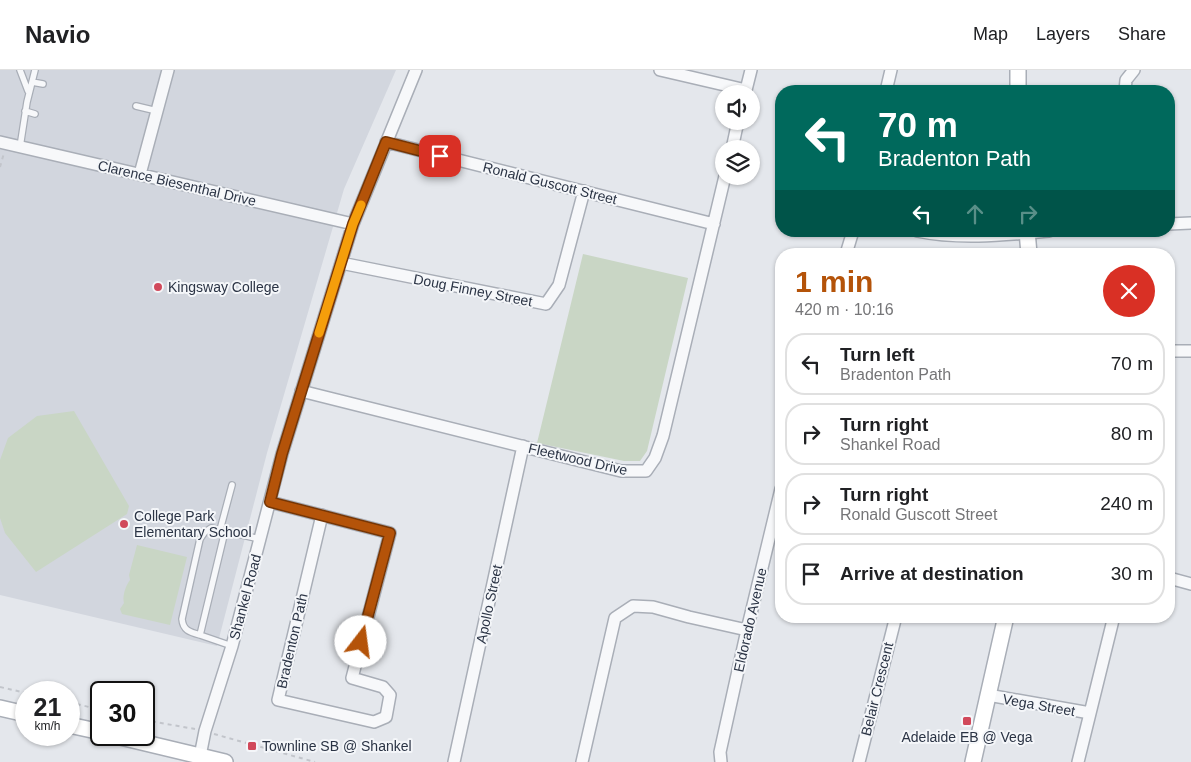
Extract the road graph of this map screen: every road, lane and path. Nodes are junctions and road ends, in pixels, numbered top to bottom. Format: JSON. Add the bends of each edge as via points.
{"nodes":[{"id":1,"x":20,"y":70,"type":"edge"},
{"id":2,"x":35,"y":70,"type":"edge"},
{"id":3,"x":168,"y":70,"type":"edge"},
{"id":4,"x":416,"y":70,"type":"edge"},
{"id":5,"x":660,"y":70,"type":"edge"},
{"id":6,"x":751,"y":70,"type":"edge"},
{"id":7,"x":891,"y":70,"type":"edge"},
{"id":8,"x":1018,"y":70,"type":"edge"},
{"id":9,"x":1134,"y":70,"type":"edge"},
{"id":10,"x":32,"y":82,"type":"junction"},
{"id":11,"x":43,"y":84,"type":"dead end"},
{"id":12,"x":719,"y":85,"type":"edge"},
{"id":13,"x":748,"y":85,"type":"edge"},
{"id":14,"x":887,"y":85,"type":"edge"},
{"id":15,"x":1018,"y":85,"type":"edge"},
{"id":16,"x":1126,"y":85,"type":"edge"},
{"id":17,"x":28,"y":97,"type":"junction"},
{"id":18,"x":136,"y":106,"type":"dead end"},
{"id":19,"x":25,"y":111,"type":"junction"},
{"id":20,"x":157,"y":111,"type":"junction"},
{"id":21,"x":35,"y":114,"type":"dead end"},
{"id":22,"x":386,"y":142,"type":"junction"},
{"id":23,"x":3,"y":143,"type":"edge"},
{"id":24,"x":20,"y":147,"type":"junction"},
{"id":25,"x":0,"y":167,"type":"edge"},
{"id":26,"x":140,"y":174,"type":"junction"},
{"id":27,"x":723,"y":185,"type":"edge"},
{"id":28,"x":584,"y":191,"type":"junction"},
{"id":29,"x":1191,"y":223,"type":"edge"},
{"id":30,"x":353,"y":224,"type":"junction"},
{"id":31,"x":714,"y":224,"type":"junction"},
{"id":32,"x":1175,"y":224,"type":"edge"},
{"id":33,"x":341,"y":263,"type":"junction"},
{"id":34,"x":1175,"y":351,"type":"edge"},
{"id":35,"x":1191,"y":351,"type":"edge"},
{"id":36,"x":301,"y":391,"type":"junction"},
{"id":37,"x":523,"y":446,"type":"junction"},
{"id":38,"x":232,"y":485,"type":"dead end"},
{"id":39,"x":270,"y":502,"type":"junction"},
{"id":40,"x":775,"y":514,"type":"edge"},
{"id":41,"x":322,"y":515,"type":"junction"},
{"id":42,"x":223,"y":530,"type":"junction"},
{"id":43,"x":260,"y":539,"type":"junction"},
{"id":44,"x":1175,"y":580,"type":"edge"},
{"id":45,"x":1191,"y":584,"type":"edge"},
{"id":46,"x":894,"y":623,"type":"edge"},
{"id":47,"x":1004,"y":623,"type":"edge"},
{"id":48,"x":1112,"y":623,"type":"edge"},
{"id":49,"x":747,"y":630,"type":"junction"},
{"id":50,"x":200,"y":635,"type":"junction"},
{"id":51,"x":232,"y":646,"type":"junction"},
{"id":52,"x":0,"y":687,"type":"edge"},
{"id":53,"x":15,"y":690,"type":"edge"},
{"id":54,"x":988,"y":696,"type":"junction"},
{"id":55,"x":0,"y":708,"type":"edge"},
{"id":56,"x":15,"y":711,"type":"edge"},
{"id":57,"x":1090,"y":714,"type":"junction"},
{"id":58,"x":155,"y":722,"type":"edge"},
{"id":59,"x":206,"y":732,"type":"junction"},
{"id":60,"x":155,"y":745,"type":"edge"},
{"id":61,"x":200,"y":756,"type":"junction"},
{"id":62,"x":721,"y":757,"type":"edge"},
{"id":63,"x":225,"y":762,"type":"edge"},
{"id":64,"x":315,"y":762,"type":"edge"},
{"id":65,"x":454,"y":762,"type":"edge"},
{"id":66,"x":582,"y":762,"type":"edge"},
{"id":67,"x":859,"y":762,"type":"edge"},
{"id":68,"x":973,"y":762,"type":"edge"},
{"id":69,"x":1078,"y":762,"type":"edge"}],
"edges":[{"from":1,"to":17,"type":"lane"},
{"from":2,"to":10,"type":"lane"},
{"from":3,"to":20,"type":"street"},
{"from":4,"to":22,"type":"street","name":"Shankel Road"},
{"from":5,"to":12,"type":"street"},
{"from":6,"to":13,"type":"street"},
{"from":7,"to":14,"type":"street"},
{"from":8,"to":15,"type":"main road"},
{"from":9,"to":16,"type":"street"},
{"from":10,"to":11,"type":"lane"},
{"from":10,"to":17,"type":"lane"},
{"from":17,"to":19,"type":"lane"},
{"from":18,"to":20,"type":"lane"},
{"from":19,"to":21,"type":"lane"},
{"from":19,"to":24,"type":"lane"},
{"from":20,"to":26,"type":"street"},
{"from":22,"to":28,"type":"street","name":"Ronald Guscott Street"},
{"from":22,"to":30,"type":"street","name":"Shankel Road"},
{"from":23,"to":24,"type":"street","name":"Clarence Biesenthal Drive"},
{"from":23,"to":25,"type":"path"},
{"from":24,"to":26,"type":"street","name":"Clarence Biesenthal Drive"},
{"from":26,"to":30,"type":"street","name":"Clarence Biesenthal Drive"},
{"from":27,"to":31,"type":"street","name":"Fleetwood Drive"},
{"from":28,"to":31,"type":"street","name":"Ronald Guscott Street"},
{"from":28,"to":33,"type":"street","name":"Doug Finney Street","via":[[559,285],[546,304]]},
{"from":29,"to":32,"type":"street"},
{"from":30,"to":33,"type":"street","name":"Shankel Road"},
{"from":31,"to":37,"type":"street","name":"Fleetwood Drive","via":[[663,436],[646,471],[621,471]]},
{"from":33,"to":36,"type":"street","name":"Shankel Road"},
{"from":34,"to":35,"type":"street"},
{"from":36,"to":37,"type":"street","name":"Fleetwood Drive"},
{"from":36,"to":39,"type":"street","name":"Shankel Road"},
{"from":37,"to":65,"type":"street","name":"Apollo Street"},
{"from":38,"to":42,"type":"lane"},
{"from":39,"to":41,"type":"street","name":"Bradenton Path"},
{"from":39,"to":43,"type":"street","name":"Shankel Road"},
{"from":40,"to":49,"type":"street","name":"Eldorado Avenue"},
{"from":41,"to":41,"type":"street","name":"Bradenton Path","via":[[390,533],[352,678],[383,687],[390,695],[386,717],[374,722],[278,700]]},
{"from":42,"to":43,"type":"lane"},
{"from":42,"to":50,"type":"lane"},
{"from":42,"to":50,"type":"lane","via":[[211,528],[200,539],[182,618],[182,626],[188,632]]},
{"from":43,"to":51,"type":"street","name":"Shankel Road"},
{"from":44,"to":45,"type":"street"},
{"from":46,"to":67,"type":"street","name":"Belair Crescent"},
{"from":47,"to":54,"type":"main road"},
{"from":48,"to":57,"type":"street"},
{"from":49,"to":62,"type":"street","name":"Eldorado Avenue"},
{"from":49,"to":66,"type":"street","via":[[653,607],[633,606],[615,618]]},
{"from":50,"to":51,"type":"lane"},
{"from":51,"to":59,"type":"street","name":"Shankel Road"},
{"from":52,"to":53,"type":"path"},
{"from":54,"to":57,"type":"street","name":"Vega Street"},
{"from":54,"to":68,"type":"main road"},
{"from":55,"to":56,"type":"main road"},
{"from":57,"to":69,"type":"street"},
{"from":58,"to":59,"type":"path"},
{"from":59,"to":61,"type":"street","name":"Shankel Road"},
{"from":59,"to":64,"type":"path"},
{"from":60,"to":61,"type":"main road"},
{"from":61,"to":63,"type":"main road"}]}
